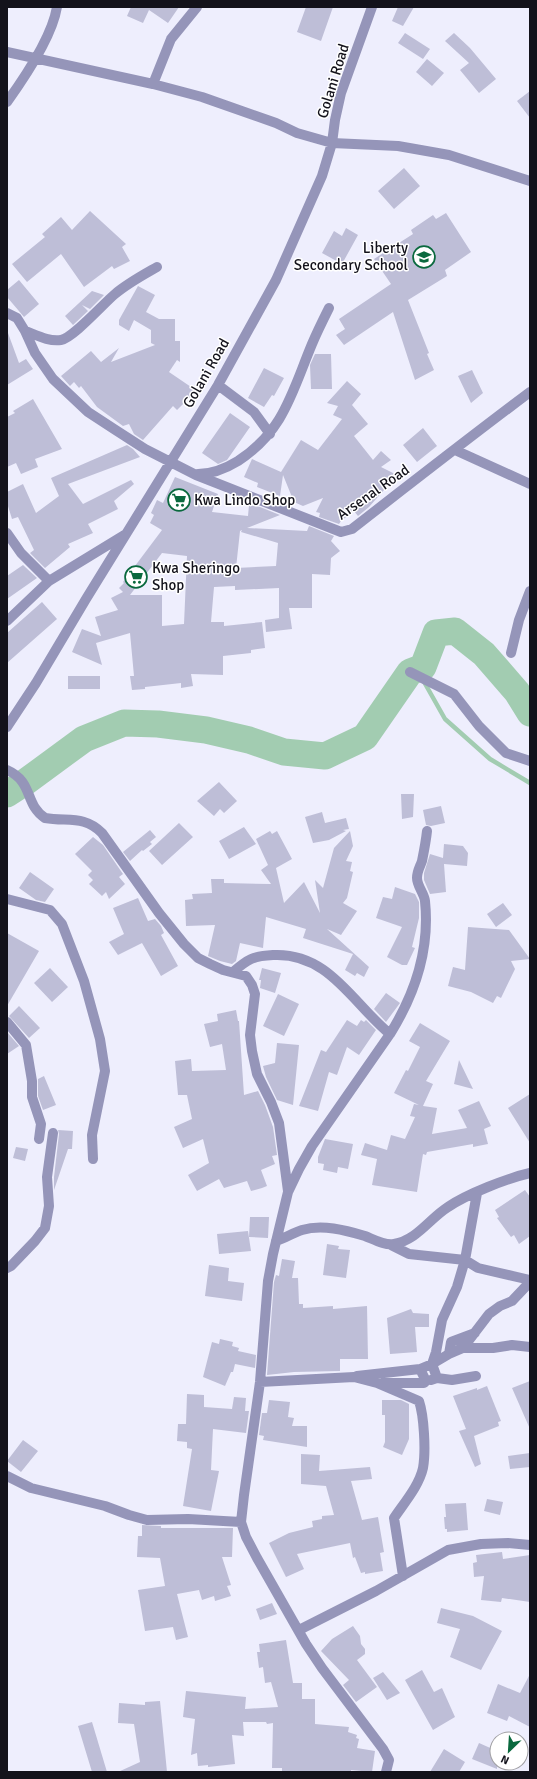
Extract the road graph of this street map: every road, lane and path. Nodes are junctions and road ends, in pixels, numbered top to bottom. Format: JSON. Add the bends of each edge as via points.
{"nodes":[{"id":1,"x":58,"y":7,"type":"edge"},
{"id":2,"x":197,"y":7,"type":"edge"},
{"id":3,"x":371,"y":7,"type":"edge"},
{"id":4,"x":7,"y":52,"type":"edge"},
{"id":5,"x":35,"y":59,"type":"junction"},
{"id":6,"x":153,"y":84,"type":"junction"},
{"id":7,"x":7,"y":102,"type":"edge"},
{"id":8,"x":332,"y":143,"type":"junction"},
{"id":9,"x":530,"y":181,"type":"edge"},
{"id":10,"x":157,"y":267,"type":"dead end"},
{"id":11,"x":329,"y":308,"type":"dead end"},
{"id":12,"x":7,"y":313,"type":"edge"},
{"id":13,"x":26,"y":331,"type":"junction"},
{"id":14,"x":218,"y":385,"type":"junction"},
{"id":15,"x":530,"y":392,"type":"edge"},
{"id":16,"x":270,"y":434,"type":"junction"},
{"id":17,"x":456,"y":450,"type":"junction"},
{"id":18,"x":171,"y":462,"type":"junction"},
{"id":19,"x":196,"y":474,"type":"junction"},
{"id":20,"x":530,"y":484,"type":"edge"},
{"id":21,"x":128,"y":532,"type":"junction"},
{"id":22,"x":7,"y":533,"type":"edge"},
{"id":23,"x":49,"y":581,"type":"junction"},
{"id":24,"x":530,"y":591,"type":"edge"},
{"id":25,"x":7,"y":621,"type":"edge"},
{"id":26,"x":511,"y":653,"type":"dead end"},
{"id":27,"x":410,"y":672,"type":"dead end"},
{"id":28,"x":7,"y":727,"type":"edge"},
{"id":29,"x":530,"y":761,"type":"edge"},
{"id":30,"x":7,"y":770,"type":"edge"},
{"id":31,"x":427,"y":831,"type":"dead end"},
{"id":32,"x":7,"y":899,"type":"edge"},
{"id":33,"x":233,"y":972,"type":"junction"},
{"id":34,"x":7,"y":1022,"type":"edge"},
{"id":35,"x":390,"y":1034,"type":"junction"},
{"id":36,"x":53,"y":1133,"type":"dead end"},
{"id":37,"x":39,"y":1139,"type":"dead end"},
{"id":38,"x":93,"y":1159,"type":"dead end"},
{"id":39,"x":530,"y":1173,"type":"edge"},
{"id":40,"x":288,"y":1192,"type":"junction"},
{"id":41,"x":476,"y":1193,"type":"junction"},
{"id":42,"x":276,"y":1241,"type":"junction"},
{"id":43,"x":391,"y":1245,"type":"junction"},
{"id":44,"x":465,"y":1260,"type":"junction"},
{"id":45,"x":7,"y":1268,"type":"edge"},
{"id":46,"x":530,"y":1281,"type":"edge"},
{"id":47,"x":476,"y":1333,"type":"junction"},
{"id":48,"x":530,"y":1347,"type":"edge"},
{"id":49,"x":463,"y":1348,"type":"junction"},
{"id":50,"x":449,"y":1354,"type":"junction"},
{"id":51,"x":432,"y":1364,"type":"junction"},
{"id":52,"x":420,"y":1370,"type":"junction"},
{"id":53,"x":476,"y":1376,"type":"dead end"},
{"id":54,"x":354,"y":1377,"type":"junction"},
{"id":55,"x":437,"y":1378,"type":"junction"},
{"id":56,"x":260,"y":1382,"type":"junction"},
{"id":57,"x":425,"y":1382,"type":"junction"},
{"id":58,"x":376,"y":1383,"type":"junction"},
{"id":59,"x":7,"y":1476,"type":"edge"},
{"id":60,"x":241,"y":1522,"type":"junction"},
{"id":61,"x":530,"y":1545,"type":"edge"},
{"id":62,"x":403,"y":1576,"type":"junction"},
{"id":63,"x":299,"y":1630,"type":"junction"},
{"id":64,"x":386,"y":1772,"type":"edge"}],
"edges":[{"from":1,"to":5,"type":"street","via":[[56,17]]},
{"from":2,"to":6,"type":"street","via":[[171,39]]},
{"from":3,"to":8,"type":"street","name":"Golani Road","via":[[341,93]]},
{"from":4,"to":5,"type":"street"},
{"from":5,"to":6,"type":"street"},
{"from":5,"to":7,"type":"street"},
{"from":6,"to":8,"type":"street","via":[[202,97],[297,133]]},
{"from":8,"to":9,"type":"street","via":[[398,146],[449,155]]},
{"from":8,"to":14,"type":"street","name":"Golani Road","via":[[322,176],[276,280]]},
{"from":10,"to":13,"type":"street","via":[[116,293],[62,340],[48,339]]},
{"from":11,"to":16,"type":"street","via":[[294,392]]},
{"from":12,"to":13,"type":"street","via":[[17,318]]},
{"from":13,"to":18,"type":"street","name":"Arsenal Road","via":[[43,367],[69,395],[88,412]]},
{"from":14,"to":16,"type":"street","via":[[254,412]]},
{"from":14,"to":18,"type":"street","name":"Golani Road"},
{"from":15,"to":17,"type":"street","name":"Arsenal Road"},
{"from":16,"to":19,"type":"street","via":[[227,468]]},
{"from":17,"to":19,"type":"street","name":"Arsenal Road","via":[[352,529],[341,532]]},
{"from":17,"to":20,"type":"street"},
{"from":18,"to":19,"type":"street","name":"Arsenal Road"},
{"from":18,"to":21,"type":"street","name":"Golani Road"},
{"from":21,"to":23,"type":"street"},
{"from":21,"to":28,"type":"street","name":"Golani Road"},
{"from":22,"to":23,"type":"street","via":[[21,554]]},
{"from":23,"to":25,"type":"street"},
{"from":24,"to":26,"type":"street","via":[[519,620]]},
{"from":27,"to":29,"type":"street","via":[[454,694],[479,726],[506,753]]},
{"from":30,"to":33,"type":"street","via":[[22,779],[35,809],[45,818],[77,820],[96,827],[184,944],[198,958]]},
{"from":31,"to":35,"type":"street","via":[[424,852],[417,872],[417,881],[425,900],[424,949],[414,987]]},
{"from":32,"to":38,"type":"street","via":[[50,910],[62,924],[84,981],[100,1039],[105,1071],[92,1135]]},
{"from":33,"to":35,"type":"street","via":[[256,956],[294,955],[306,959],[338,981]]},
{"from":33,"to":40,"type":"street","via":[[246,976],[252,985],[252,1051],[257,1074],[279,1123]]},
{"from":34,"to":37,"type":"street","via":[[26,1045],[32,1098],[41,1124]]},
{"from":35,"to":40,"type":"street","via":[[312,1146]]},
{"from":36,"to":45,"type":"street","via":[[47,1176],[50,1206],[45,1228]]},
{"from":39,"to":41,"type":"street"},
{"from":40,"to":42,"type":"street"},
{"from":41,"to":43,"type":"street","via":[[440,1212],[410,1239]]},
{"from":41,"to":44,"type":"street"},
{"from":42,"to":43,"type":"street","via":[[301,1230],[326,1228]]},
{"from":42,"to":56,"type":"street","via":[[268,1281]]},
{"from":43,"to":44,"type":"street","via":[[409,1254]]},
{"from":44,"to":46,"type":"street","via":[[478,1268]]},
{"from":44,"to":51,"type":"street","via":[[457,1287],[442,1320]]},
{"from":46,"to":47,"type":"street","via":[[512,1301],[489,1314]]},
{"from":47,"to":49,"type":"street"},
{"from":47,"to":50,"type":"street","via":[[451,1342]]},
{"from":48,"to":49,"type":"street","via":[[512,1345]]},
{"from":49,"to":50,"type":"street"},
{"from":50,"to":51,"type":"street"},
{"from":51,"to":52,"type":"street"},
{"from":51,"to":55,"type":"street"},
{"from":52,"to":54,"type":"street"},
{"from":52,"to":57,"type":"street"},
{"from":53,"to":55,"type":"street","via":[[452,1380]]},
{"from":54,"to":56,"type":"street"},
{"from":54,"to":58,"type":"street"},
{"from":55,"to":57,"type":"street"},
{"from":56,"to":60,"type":"street"},
{"from":57,"to":58,"type":"street"},
{"from":58,"to":62,"type":"street","via":[[419,1401],[423,1414],[423,1468],[417,1483],[394,1518]]},
{"from":59,"to":60,"type":"street","via":[[31,1488],[105,1506],[147,1520]]},
{"from":60,"to":63,"type":"street","via":[[253,1551]]},
{"from":61,"to":62,"type":"street","via":[[488,1544],[448,1550]]},
{"from":62,"to":63,"type":"street"},
{"from":63,"to":64,"type":"street","via":[[322,1668],[384,1749],[389,1760]]}]}
